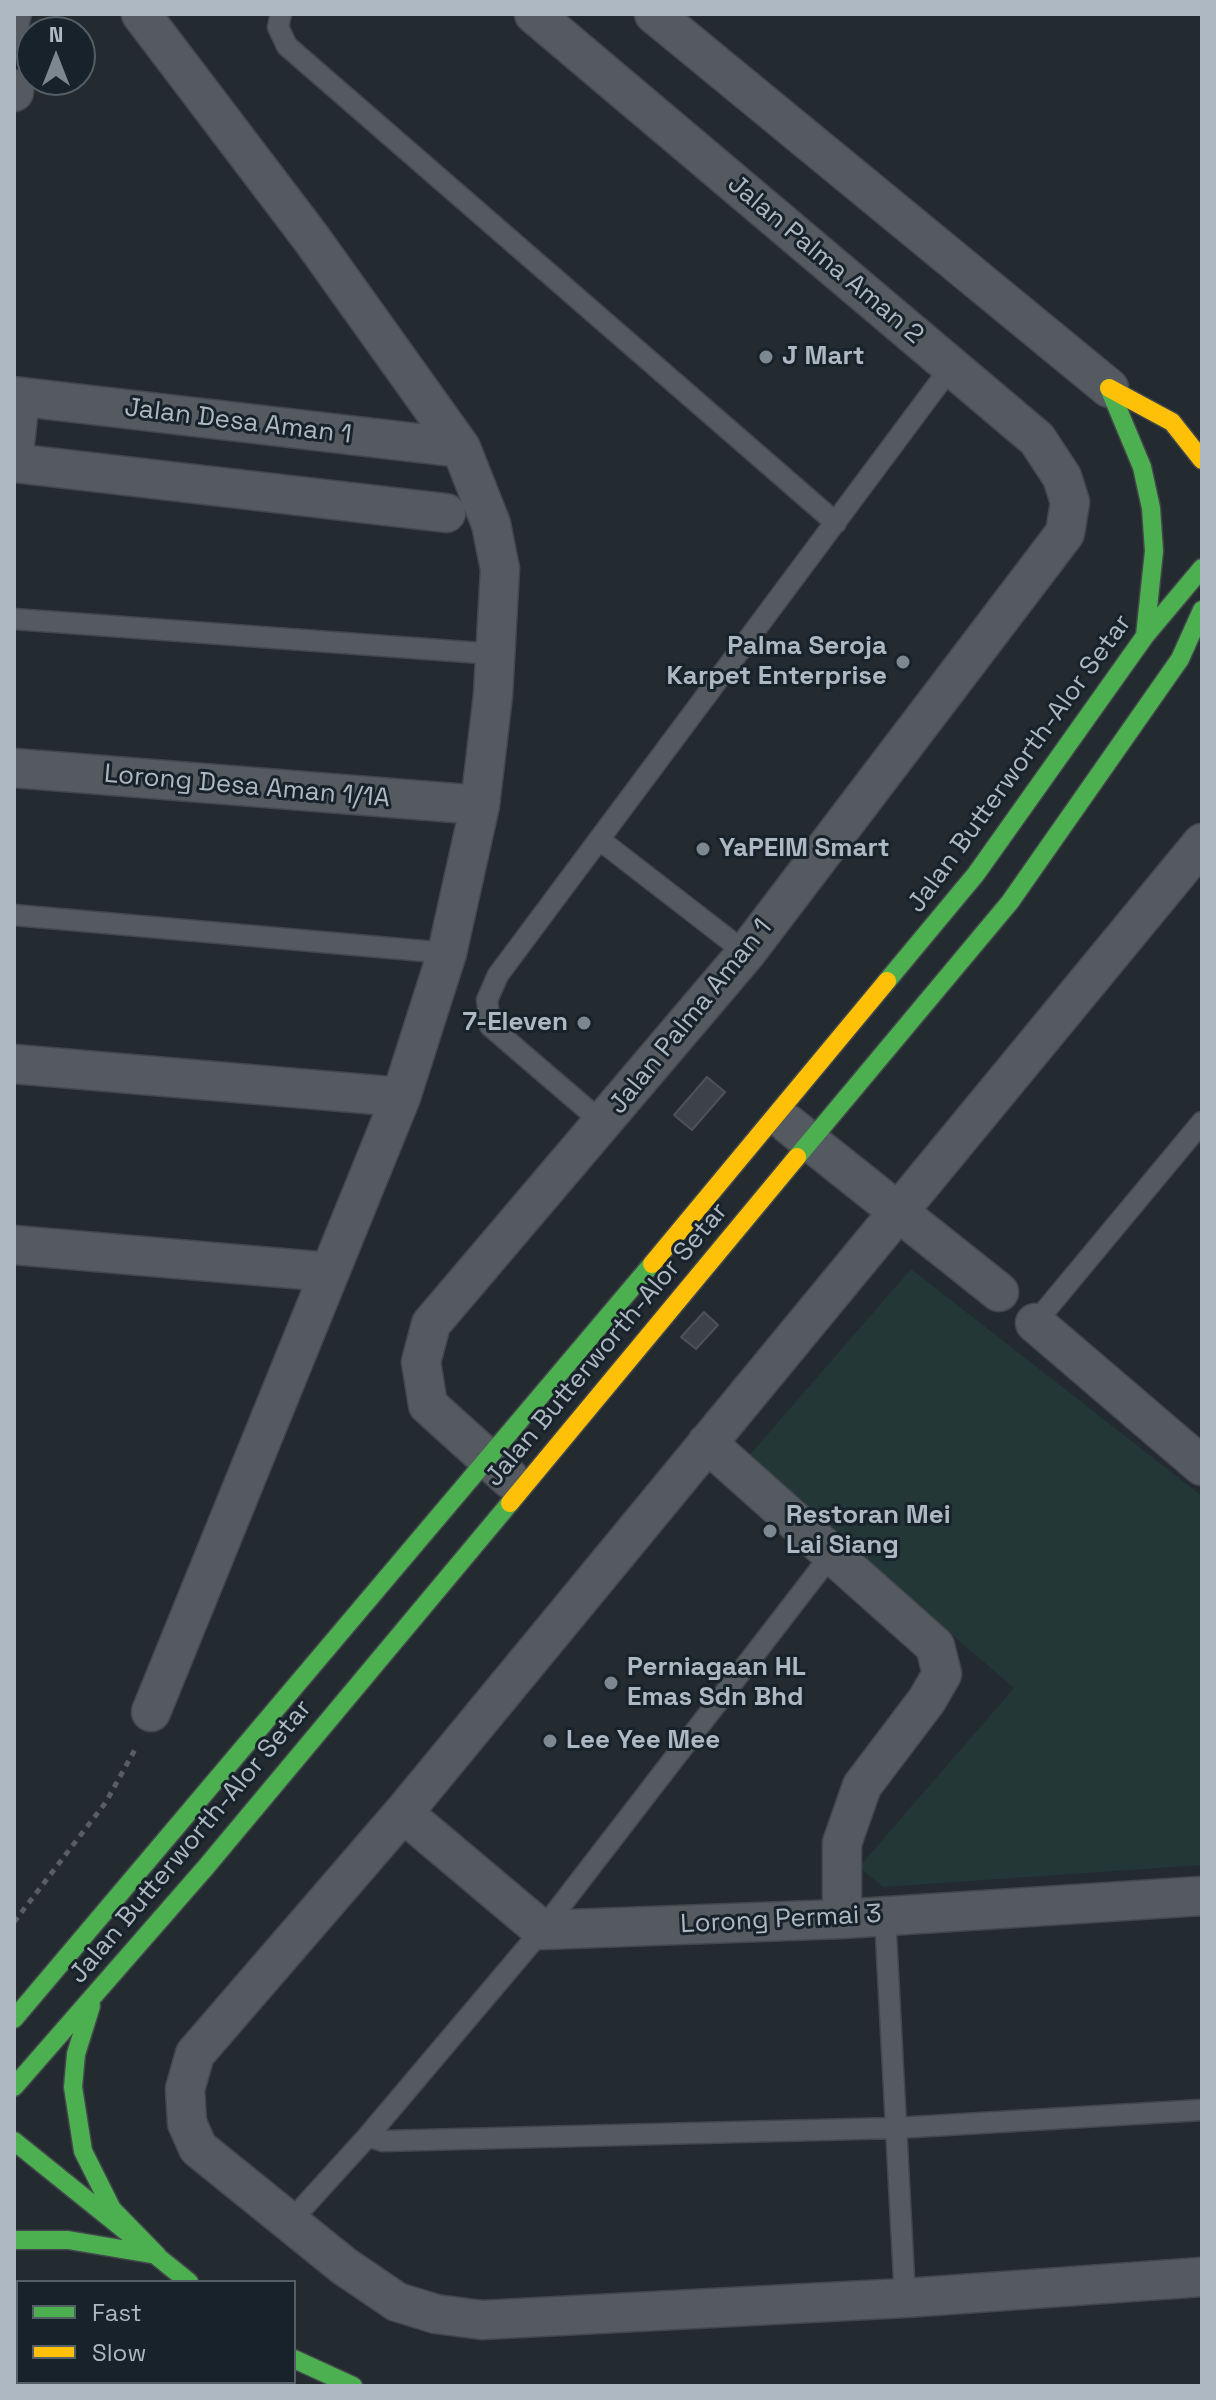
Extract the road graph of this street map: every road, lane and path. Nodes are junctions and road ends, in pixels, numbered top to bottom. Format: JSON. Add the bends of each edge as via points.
{"nodes":[{"id":1,"x":21,"y":14,"type":"edge"},
{"id":2,"x":141,"y":14,"type":"edge"},
{"id":3,"x":281,"y":14,"type":"edge"},
{"id":4,"x":534,"y":14,"type":"edge"},
{"id":5,"x":654,"y":14,"type":"edge"},
{"id":6,"x":14,"y":41,"type":"edge"},
{"id":7,"x":951,"y":367,"type":"junction"},
{"id":8,"x":1109,"y":388,"type":"junction"},
{"id":9,"x":17,"y":397,"type":"edge"},
{"id":10,"x":1178,"y":407,"type":"dead end"},
{"id":11,"x":1147,"y":408,"type":"junction"},
{"id":12,"x":461,"y":448,"type":"junction"},
{"id":13,"x":14,"y":453,"type":"edge"},
{"id":14,"x":1202,"y":460,"type":"edge"},
{"id":15,"x":14,"y":463,"type":"edge"},
{"id":16,"x":446,"y":513,"type":"dead end"},
{"id":17,"x":836,"y":523,"type":"junction"},
{"id":18,"x":1065,"y":533,"type":"joint"},
{"id":19,"x":1202,"y":568,"type":"edge"},
{"id":20,"x":1202,"y":610,"type":"edge"},
{"id":21,"x":14,"y":619,"type":"edge"},
{"id":22,"x":1145,"y":636,"type":"junction"},
{"id":23,"x":495,"y":654,"type":"junction"},
{"id":24,"x":14,"y":768,"type":"edge"},
{"id":25,"x":480,"y":805,"type":"junction"},
{"id":26,"x":600,"y":840,"type":"junction"},
{"id":27,"x":1202,"y":843,"type":"edge"},
{"id":28,"x":14,"y":915,"type":"edge"},
{"id":29,"x":447,"y":953,"type":"junction"},
{"id":30,"x":746,"y":953,"type":"junction"},
{"id":31,"x":14,"y":1064,"type":"edge"},
{"id":32,"x":401,"y":1097,"type":"junction"},
{"id":33,"x":777,"y":1115,"type":"junction"},
{"id":34,"x":1202,"y":1122,"type":"edge"},
{"id":35,"x":604,"y":1124,"type":"junction"},
{"id":36,"x":810,"y":1142,"type":"junction"},
{"id":37,"x":897,"y":1211,"type":"junction"},
{"id":38,"x":14,"y":1245,"type":"edge"},
{"id":39,"x":329,"y":1272,"type":"junction"},
{"id":40,"x":999,"y":1292,"type":"dead end"},
{"id":41,"x":1035,"y":1323,"type":"joint"},
{"id":42,"x":707,"y":1443,"type":"junction"},
{"id":43,"x":1200,"y":1459,"type":"edge"},
{"id":44,"x":488,"y":1462,"type":"junction"},
{"id":45,"x":521,"y":1489,"type":"junction"},
{"id":46,"x":831,"y":1555,"type":"junction"},
{"id":47,"x":151,"y":1712,"type":"joint"},
{"id":48,"x":403,"y":1813,"type":"junction"},
{"id":49,"x":1202,"y":1896,"type":"edge"},
{"id":50,"x":885,"y":1916,"type":"junction"},
{"id":51,"x":842,"y":1919,"type":"junction"},
{"id":52,"x":14,"y":1922,"type":"edge"},
{"id":53,"x":542,"y":1930,"type":"junction"},
{"id":54,"x":96,"y":1993,"type":"junction"},
{"id":55,"x":14,"y":2019,"type":"edge"},
{"id":56,"x":14,"y":2087,"type":"edge"},
{"id":57,"x":1202,"y":2110,"type":"edge"},
{"id":58,"x":896,"y":2128,"type":"junction"},
{"id":59,"x":368,"y":2136,"type":"junction"},
{"id":60,"x":14,"y":2141,"type":"edge"},
{"id":61,"x":289,"y":2223,"type":"junction"},
{"id":62,"x":14,"y":2240,"type":"edge"},
{"id":63,"x":157,"y":2255,"type":"junction"},
{"id":64,"x":1202,"y":2277,"type":"edge"},
{"id":65,"x":187,"y":2280,"type":"edge"},
{"id":66,"x":905,"y":2298,"type":"junction"},
{"id":67,"x":296,"y":2360,"type":"edge"},
{"id":68,"x":353,"y":2386,"type":"edge"}],
"edges":[{"from":1,"to":6,"type":"lane"},
{"from":2,"to":12,"type":"street"},
{"from":3,"to":17,"type":"lane","via":[[278,27],[287,46]]},
{"from":4,"to":7,"type":"street","name":"Jalan Palma Aman 2"},
{"from":5,"to":8,"type":"street"},
{"from":7,"to":17,"type":"lane"},
{"from":7,"to":18,"type":"street","name":"Jalan Palma Aman 2","via":[[1037,439],[1062,477],[1070,502]]},
{"from":8,"to":11,"type":"main road"},
{"from":8,"to":22,"type":"main road","via":[[1142,467],[1151,508],[1152,593]]},
{"from":9,"to":12,"type":"street","name":"Jalan Desa Aman 1"},
{"from":9,"to":13,"type":"street"},
{"from":10,"to":11,"type":"main road"},
{"from":11,"to":14,"type":"main road","via":[[1172,422]]},
{"from":12,"to":23,"type":"street","via":[[491,524],[500,569]]},
{"from":15,"to":16,"type":"street"},
{"from":17,"to":26,"type":"lane"},
{"from":18,"to":30,"type":"street","name":"Jalan Palma Aman 1"},
{"from":19,"to":22,"type":"main road","name":"Jalan Butterworth-Alor Setar"},
{"from":20,"to":36,"type":"main road","name":"Jalan Butterworth-Alor Setar","via":[[1180,659],[1010,902]]},
{"from":21,"to":23,"type":"lane"},
{"from":22,"to":33,"type":"main road","name":"Jalan Butterworth-Alor Setar","via":[[976,874]]},
{"from":23,"to":25,"type":"street"},
{"from":24,"to":25,"type":"street","name":"Lorong Desa Aman 1/1A"},
{"from":25,"to":29,"type":"street"},
{"from":26,"to":30,"type":"lane"},
{"from":26,"to":35,"type":"lane","via":[[498,975],[487,1000],[490,1026]]},
{"from":27,"to":37,"type":"street"},
{"from":28,"to":29,"type":"lane"},
{"from":29,"to":32,"type":"street"},
{"from":30,"to":35,"type":"street","name":"Jalan Palma Aman 1"},
{"from":31,"to":32,"type":"street"},
{"from":32,"to":39,"type":"street"},
{"from":33,"to":36,"type":"street"},
{"from":33,"to":44,"type":"main road","name":"Jalan Butterworth-Alor Setar"},
{"from":34,"to":41,"type":"lane"},
{"from":35,"to":44,"type":"street","name":"Jalan Palma Aman 1","via":[[431,1324],[421,1362],[428,1405]]},
{"from":36,"to":37,"type":"street"},
{"from":36,"to":45,"type":"main road","name":"Jalan Butterworth-Alor Setar"},
{"from":37,"to":40,"type":"street"},
{"from":37,"to":42,"type":"street"},
{"from":38,"to":39,"type":"street"},
{"from":39,"to":47,"type":"street"},
{"from":41,"to":43,"type":"street"},
{"from":42,"to":46,"type":"street"},
{"from":42,"to":48,"type":"street"},
{"from":44,"to":45,"type":"street","name":"Jalan Palma Aman 1"},
{"from":44,"to":55,"type":"main road","name":"Jalan Butterworth-Alor Setar"},
{"from":45,"to":54,"type":"main road","name":"Jalan Butterworth-Alor Setar"},
{"from":46,"to":51,"type":"street","via":[[935,1646],[942,1674],[862,1786],[842,1843]]},
{"from":46,"to":53,"type":"lane"},
{"from":47,"to":52,"type":"path","via":[[106,1802]]},
{"from":48,"to":53,"type":"street"},
{"from":48,"to":61,"type":"street","via":[[195,2054],[187,2123],[198,2148]]},
{"from":49,"to":50,"type":"street","name":"Lorong Permai 3"},
{"from":50,"to":51,"type":"street","name":"Lorong Permai 3"},
{"from":50,"to":58,"type":"lane"},
{"from":51,"to":53,"type":"street","name":"Lorong Permai 3"},
{"from":53,"to":59,"type":"lane"},
{"from":54,"to":56,"type":"main road","name":"Jalan Butterworth-Alor Setar"},
{"from":54,"to":63,"type":"main road","via":[[76,2054],[73,2087],[83,2151],[112,2209]]},
{"from":57,"to":58,"type":"lane"},
{"from":58,"to":59,"type":"lane","via":[[383,2141]]},
{"from":58,"to":66,"type":"lane"},
{"from":59,"to":61,"type":"lane"},
{"from":60,"to":63,"type":"main road"},
{"from":61,"to":66,"type":"street","via":[[397,2302],[482,2320]]},
{"from":62,"to":63,"type":"main road","via":[[83,2242]]},
{"from":63,"to":65,"type":"main road"},
{"from":64,"to":66,"type":"street"},
{"from":67,"to":68,"type":"main road"}]}
